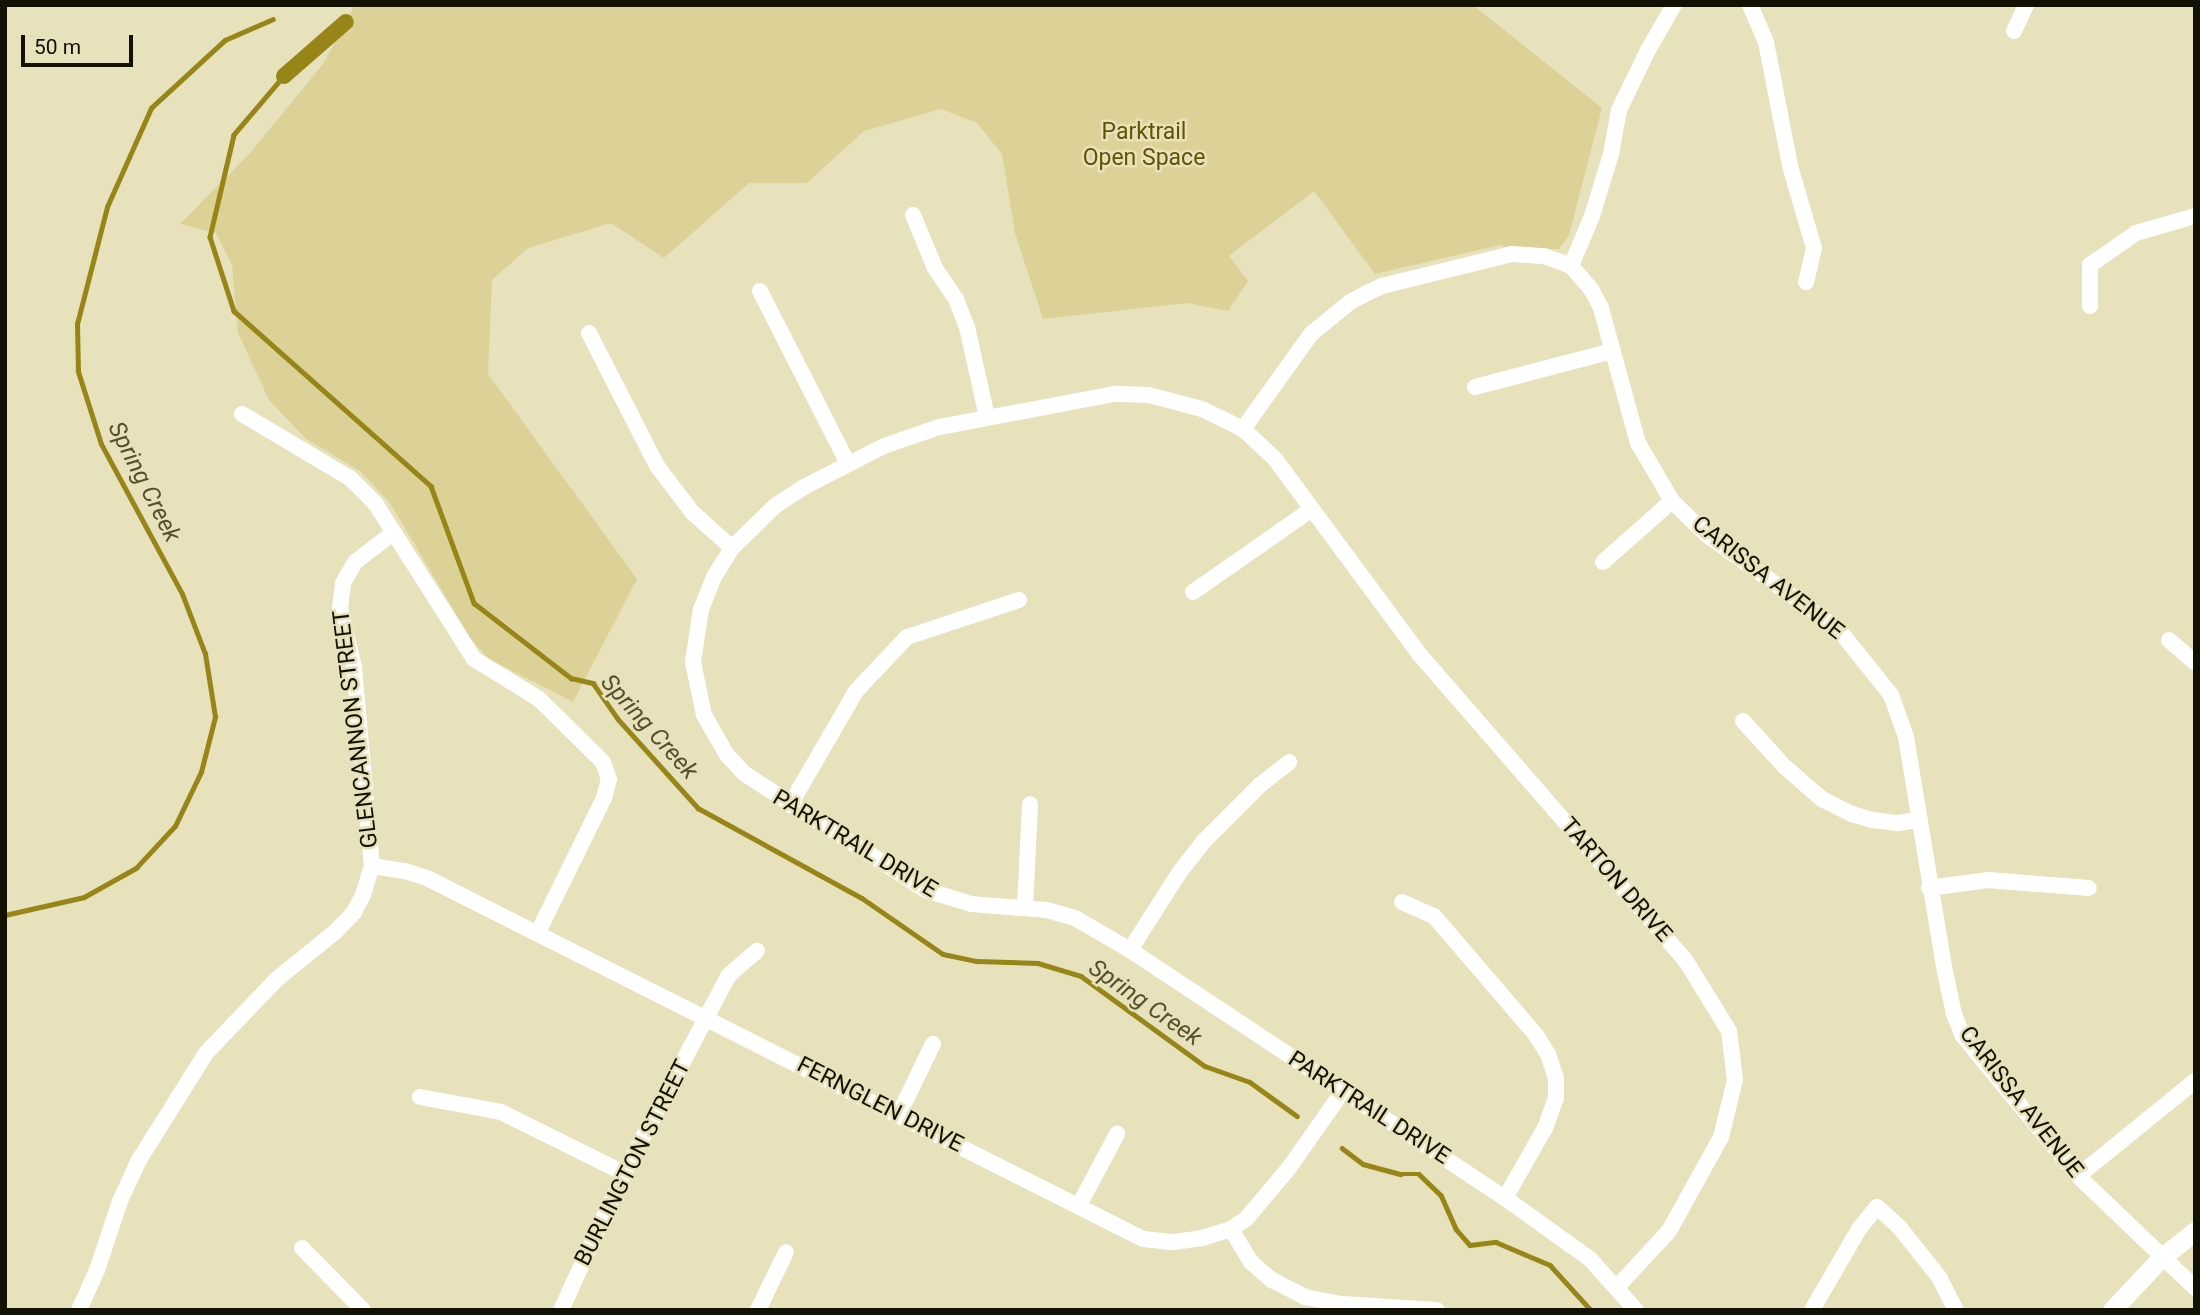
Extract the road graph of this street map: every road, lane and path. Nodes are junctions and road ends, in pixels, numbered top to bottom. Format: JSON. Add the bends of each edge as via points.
{"nodes":[{"id":1,"x":1674,"y":5,"type":"edge"},
{"id":2,"x":1750,"y":5,"type":"edge"},
{"id":3,"x":2026,"y":5,"type":"edge"},
{"id":4,"x":2014,"y":31,"type":"dead end"},
{"id":5,"x":913,"y":215,"type":"dead end"},
{"id":6,"x":2195,"y":216,"type":"edge"},
{"id":7,"x":1571,"y":266,"type":"junction"},
{"id":8,"x":1806,"y":282,"type":"dead end"},
{"id":9,"x":760,"y":291,"type":"dead end"},
{"id":10,"x":2090,"y":306,"type":"dead end"},
{"id":11,"x":589,"y":333,"type":"dead end"},
{"id":12,"x":1612,"y":351,"type":"junction"},
{"id":13,"x":1475,"y":387,"type":"dead end"},
{"id":14,"x":242,"y":414,"type":"dead end"},
{"id":15,"x":987,"y":416,"type":"junction"},
{"id":16,"x":1243,"y":429,"type":"junction"},
{"id":17,"x":847,"y":462,"type":"junction"},
{"id":18,"x":1672,"y":501,"type":"junction"},
{"id":19,"x":1312,"y":509,"type":"junction"},
{"id":20,"x":393,"y":533,"type":"junction"},
{"id":21,"x":732,"y":548,"type":"junction"},
{"id":22,"x":1603,"y":562,"type":"dead end"},
{"id":23,"x":1194,"y":592,"type":"dead end"},
{"id":24,"x":1019,"y":600,"type":"dead end"},
{"id":25,"x":2169,"y":640,"type":"dead end"},
{"id":26,"x":2195,"y":663,"type":"edge"},
{"id":27,"x":1743,"y":722,"type":"dead end"},
{"id":28,"x":1289,"y":762,"type":"dead end"},
{"id":29,"x":1030,"y":804,"type":"dead end"},
{"id":30,"x":790,"y":805,"type":"junction"},
{"id":31,"x":1919,"y":820,"type":"junction"},
{"id":32,"x":372,"y":866,"type":"junction"},
{"id":33,"x":1929,"y":888,"type":"junction"},
{"id":34,"x":2089,"y":888,"type":"dead end"},
{"id":35,"x":1402,"y":902,"type":"dead end"},
{"id":36,"x":1025,"y":907,"type":"junction"},
{"id":37,"x":538,"y":932,"type":"junction"},
{"id":38,"x":1130,"y":950,"type":"junction"},
{"id":39,"x":757,"y":951,"type":"dead end"},
{"id":40,"x":707,"y":1017,"type":"junction"},
{"id":41,"x":933,"y":1044,"type":"dead end"},
{"id":42,"x":2195,"y":1081,"type":"edge"},
{"id":43,"x":1343,"y":1091,"type":"junction"},
{"id":44,"x":420,"y":1097,"type":"dead end"},
{"id":45,"x":899,"y":1114,"type":"junction"},
{"id":46,"x":1118,"y":1134,"type":"dead end"},
{"id":47,"x":624,"y":1173,"type":"junction"},
{"id":48,"x":2078,"y":1176,"type":"junction"},
{"id":49,"x":1505,"y":1198,"type":"junction"},
{"id":50,"x":1079,"y":1205,"type":"junction"},
{"id":51,"x":1231,"y":1229,"type":"junction"},
{"id":52,"x":2195,"y":1231,"type":"edge"},
{"id":53,"x":302,"y":1248,"type":"dead end"},
{"id":54,"x":786,"y":1252,"type":"dead end"},
{"id":55,"x":2161,"y":1258,"type":"junction"},
{"id":56,"x":1618,"y":1286,"type":"junction"},
{"id":57,"x":2195,"y":1288,"type":"edge"},
{"id":58,"x":79,"y":1310,"type":"edge"},
{"id":59,"x":363,"y":1310,"type":"edge"},
{"id":60,"x":561,"y":1310,"type":"edge"},
{"id":61,"x":758,"y":1310,"type":"edge"},
{"id":62,"x":1437,"y":1310,"type":"edge"},
{"id":63,"x":1636,"y":1310,"type":"edge"},
{"id":64,"x":1812,"y":1310,"type":"edge"},
{"id":65,"x":1956,"y":1310,"type":"edge"},
{"id":66,"x":2112,"y":1310,"type":"edge"}],
"edges":[{"from":1,"to":7,"type":"street","via":[[1619,110],[1592,216]]},
{"from":2,"to":8,"type":"street","via":[[1766,42],[1790,166],[1814,248]]},
{"from":3,"to":4,"type":"street"},
{"from":5,"to":15,"type":"street","via":[[967,327]]},
{"from":6,"to":10,"type":"street","via":[[2136,233],[2090,265]]},
{"from":7,"to":12,"type":"street","name":"CARISSA AVENUE","via":[[1601,308]]},
{"from":7,"to":16,"type":"street","via":[[1544,256],[1512,254],[1367,293],[1311,334]]},
{"from":9,"to":17,"type":"street"},
{"from":11,"to":21,"type":"street","via":[[656,466],[692,512]]},
{"from":12,"to":13,"type":"street"},
{"from":12,"to":18,"type":"street","name":"CARISSA AVENUE","via":[[1638,443]]},
{"from":14,"to":20,"type":"street","via":[[349,478],[375,503]]},
{"from":15,"to":16,"type":"street","name":"PARKTRAIL DRIVE","via":[[1114,394],[1149,395],[1202,409]]},
{"from":15,"to":17,"type":"street","name":"PARKTRAIL DRIVE","via":[[939,427]]},
{"from":16,"to":19,"type":"street","name":"TARTON DRIVE","via":[[1275,459]]},
{"from":17,"to":21,"type":"street","name":"PARKTRAIL DRIVE","via":[[776,505]]},
{"from":18,"to":22,"type":"street"},
{"from":18,"to":31,"type":"street","name":"CARISSA AVENUE","via":[[1707,534],[1839,630],[1877,675],[1891,695],[1906,737]]},
{"from":19,"to":23,"type":"street"},
{"from":19,"to":56,"type":"street","name":"TARTON DRIVE","via":[[1420,655],[1686,961],[1729,1031],[1735,1080],[1721,1137],[1669,1231]]},
{"from":20,"to":32,"type":"street","name":"GLENCANNON STREET","via":[[355,562],[343,583],[340,608],[354,667]]},
{"from":20,"to":37,"type":"street","via":[[474,659],[539,699],[608,771],[604,798]]},
{"from":21,"to":30,"type":"street","name":"PARKTRAIL DRIVE","via":[[701,609],[693,662],[697,691],[727,755],[745,774]]},
{"from":24,"to":30,"type":"street","via":[[907,637],[856,691]]},
{"from":25,"to":26,"type":"street"},
{"from":27,"to":31,"type":"street","via":[[1822,799],[1872,820]]},
{"from":28,"to":38,"type":"street","via":[[1243,800],[1203,842]]},
{"from":29,"to":36,"type":"street"},
{"from":30,"to":36,"type":"street","name":"PARKTRAIL DRIVE","via":[[926,890],[971,904]]},
{"from":31,"to":33,"type":"street","name":"CARISSA AVENUE"},
{"from":32,"to":37,"type":"street","name":"FERNGLEN DRIVE","via":[[429,879]]},
{"from":32,"to":58,"type":"street","name":"GLENCANNON STREET","via":[[354,912],[237,1019],[174,1100],[120,1201]]},
{"from":33,"to":34,"type":"street","via":[[1988,880]]},
{"from":33,"to":48,"type":"street","name":"CARISSA AVENUE","via":[[1954,1014],[1963,1036]]},
{"from":35,"to":49,"type":"street","via":[[1434,916],[1548,1054],[1556,1078],[1556,1098],[1545,1128]]},
{"from":36,"to":38,"type":"street","name":"PARKTRAIL DRIVE","via":[[1075,918]]},
{"from":37,"to":40,"type":"street","name":"FERNGLEN DRIVE"},
{"from":38,"to":43,"type":"street","name":"PARKTRAIL DRIVE"},
{"from":39,"to":40,"type":"street","name":"BURLINGTON STREET","via":[[730,975]]},
{"from":40,"to":45,"type":"street","name":"FERNGLEN DRIVE"},
{"from":40,"to":47,"type":"street","name":"BURLINGTON STREET"},
{"from":41,"to":45,"type":"street"},
{"from":42,"to":48,"type":"street"},
{"from":43,"to":49,"type":"street","name":"PARKTRAIL DRIVE"},
{"from":43,"to":51,"type":"street","name":"FERNGLEN DRIVE","via":[[1260,1205]]},
{"from":44,"to":47,"type":"street","via":[[501,1112]]},
{"from":45,"to":50,"type":"street","name":"FERNGLEN DRIVE"},
{"from":46,"to":50,"type":"street"},
{"from":47,"to":60,"type":"street","name":"BURLINGTON STREET"},
{"from":48,"to":55,"type":"street","name":"CARISSA AVENUE"},
{"from":49,"to":56,"type":"street","name":"PARKTRAIL DRIVE","via":[[1590,1259]]},
{"from":50,"to":51,"type":"street","name":"FERNGLEN DRIVE","via":[[1143,1239],[1174,1241]]},
{"from":51,"to":62,"type":"street","via":[[1251,1262],[1272,1280],[1305,1297]]},
{"from":52,"to":55,"type":"street"},
{"from":53,"to":59,"type":"street"},
{"from":54,"to":61,"type":"street"},
{"from":55,"to":57,"type":"street","name":"CARISSA AVENUE"},
{"from":55,"to":66,"type":"street"},
{"from":56,"to":63,"type":"street","name":"PARKTRAIL DRIVE"},
{"from":64,"to":65,"type":"street","via":[[1877,1207],[1939,1277]]}]}
